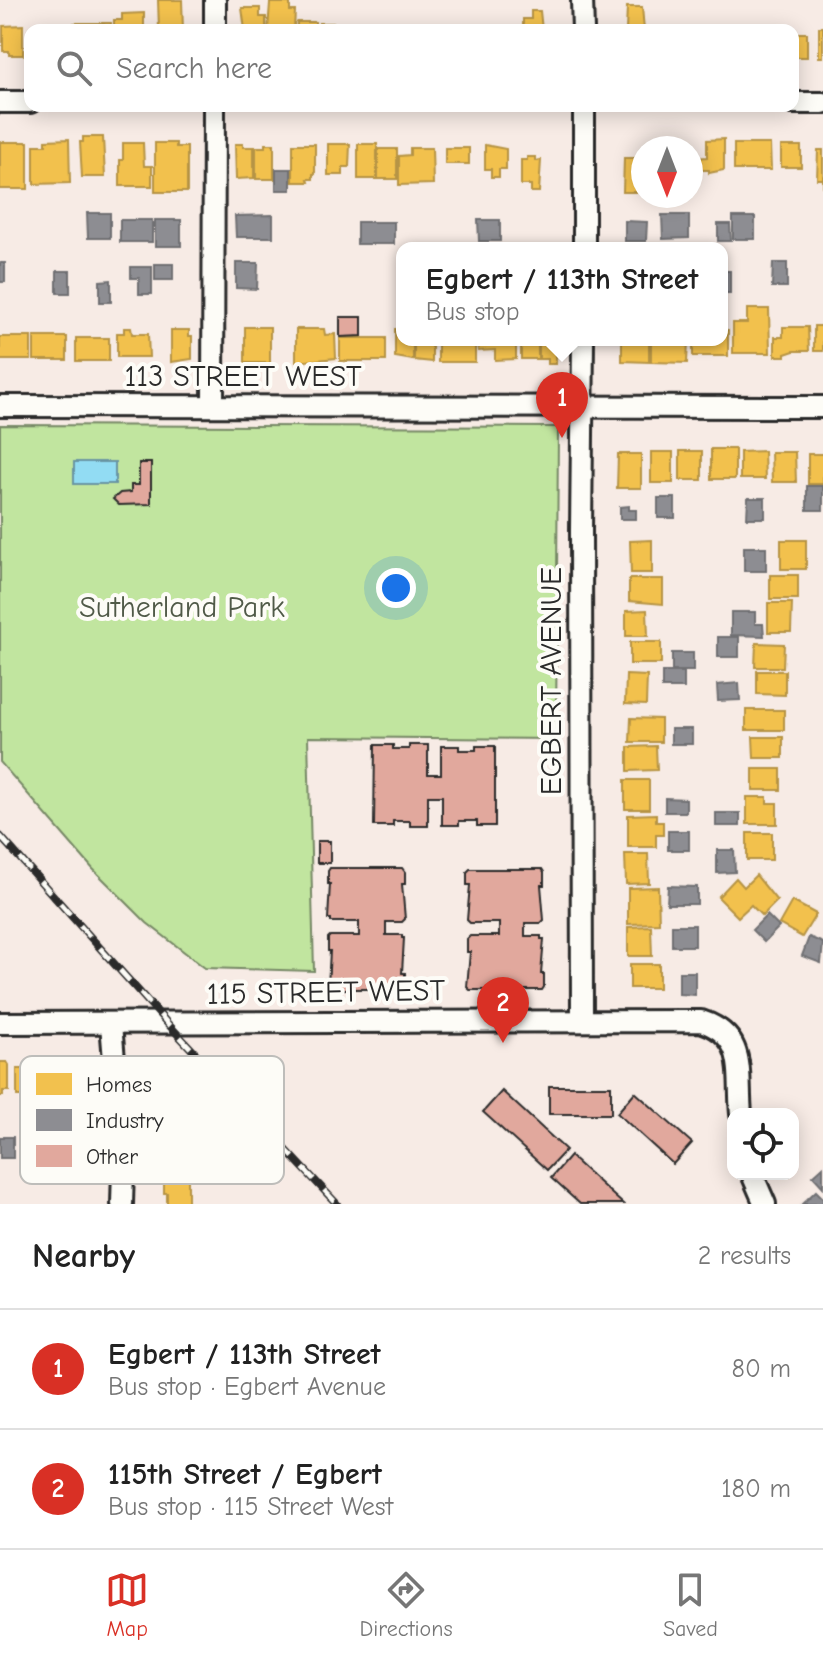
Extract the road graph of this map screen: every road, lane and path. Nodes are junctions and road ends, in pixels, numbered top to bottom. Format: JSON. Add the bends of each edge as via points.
{"nodes":[{"id":1,"x":215,"y":0,"type":"edge"},
{"id":2,"x":582,"y":0,"type":"edge"},
{"id":3,"x":215,"y":24,"type":"edge"},
{"id":4,"x":583,"y":24,"type":"edge"},
{"id":5,"x":0,"y":102,"type":"edge"},
{"id":6,"x":24,"y":102,"type":"edge"},
{"id":7,"x":799,"y":103,"type":"edge"},
{"id":8,"x":823,"y":103,"type":"edge"},
{"id":9,"x":214,"y":112,"type":"edge"},
{"id":10,"x":584,"y":112,"type":"edge"},
{"id":11,"x":584,"y":242,"type":"edge"},
{"id":12,"x":583,"y":346,"type":"edge"},
{"id":13,"x":0,"y":406,"type":"edge"},
{"id":14,"x":213,"y":406,"type":"junction"},
{"id":15,"x":583,"y":406,"type":"junction"},
{"id":16,"x":823,"y":407,"type":"edge"},
{"id":17,"x":582,"y":1021,"type":"junction"},
{"id":18,"x":0,"y":1023,"type":"edge"},
{"id":19,"x":111,"y":1024,"type":"junction"},
{"id":20,"x":114,"y":1056,"type":"edge"},
{"id":21,"x":741,"y":1108,"type":"edge"},
{"id":22,"x":755,"y":1180,"type":"edge"},
{"id":23,"x":123,"y":1184,"type":"edge"},
{"id":24,"x":122,"y":1204,"type":"edge"},
{"id":25,"x":765,"y":1204,"type":"edge"}],
"edges":[{"from":1,"to":3,"type":"street"},
{"from":2,"to":4,"type":"street"},
{"from":5,"to":6,"type":"street"},
{"from":7,"to":8,"type":"street"},
{"from":9,"to":14,"type":"street"},
{"from":10,"to":11,"type":"street"},
{"from":12,"to":15,"type":"street","name":"EGBERT AVENUE"},
{"from":13,"to":14,"type":"street","name":"113 STREET WEST"},
{"from":14,"to":15,"type":"street","name":"113 STREET WEST"},
{"from":15,"to":16,"type":"street","name":"113 STREET WEST"},
{"from":15,"to":17,"type":"street","name":"EGBERT AVENUE"},
{"from":17,"to":19,"type":"street","name":"115 STREET WEST"},
{"from":17,"to":21,"type":"street","name":"115 STREET WEST","via":[[701,1021],[717,1026],[730,1038],[738,1058]]},
{"from":18,"to":19,"type":"street","name":"115 STREET WEST"},
{"from":19,"to":20,"type":"street"},
{"from":22,"to":25,"type":"street"},
{"from":23,"to":24,"type":"street"}]}
